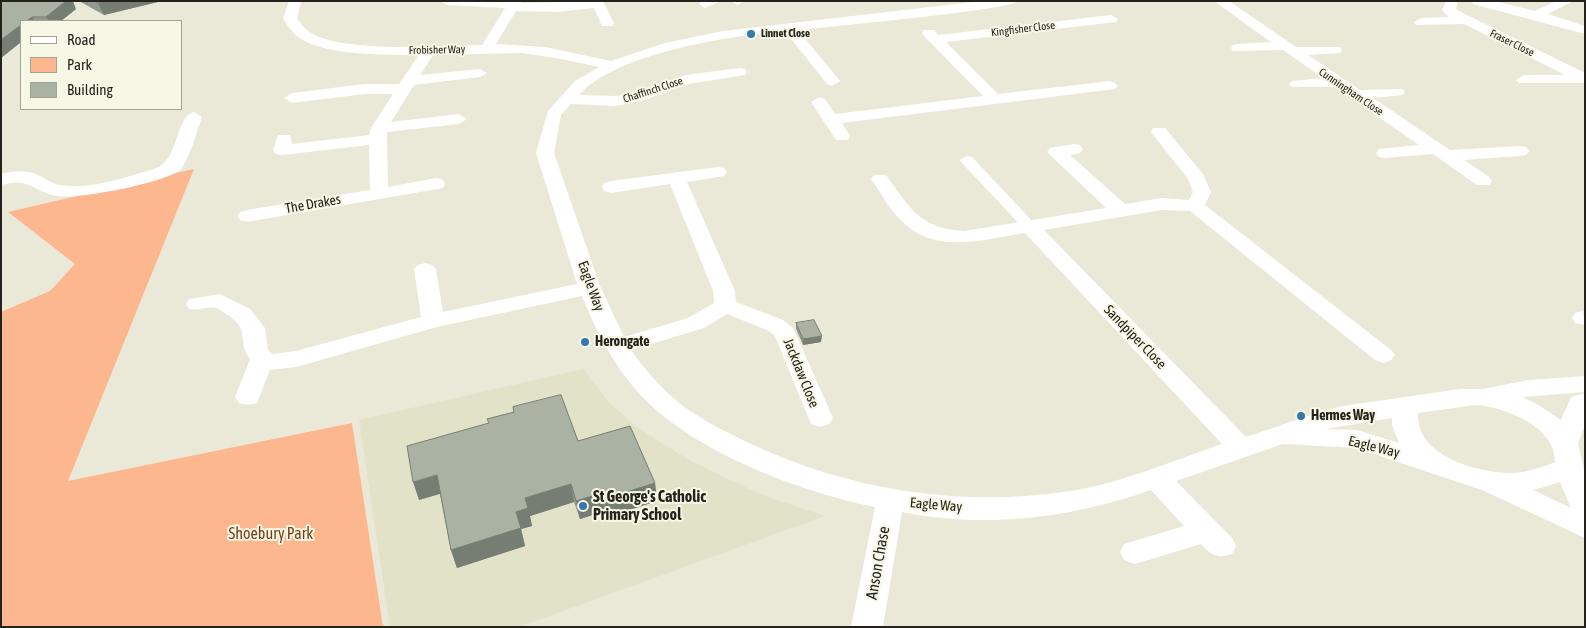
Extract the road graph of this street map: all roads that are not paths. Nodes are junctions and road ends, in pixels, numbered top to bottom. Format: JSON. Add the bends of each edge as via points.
{"nodes":[{"id":1,"x":295,"y":1,"type":"edge"},
{"id":2,"x":447,"y":1,"type":"edge"},
{"id":3,"x":1013,"y":1,"type":"edge"},
{"id":4,"x":1220,"y":1,"type":"edge"},
{"id":5,"x":1452,"y":1,"type":"edge"},
{"id":6,"x":1478,"y":1,"type":"edge"},
{"id":7,"x":1567,"y":1,"type":"edge"},
{"id":8,"x":513,"y":4,"type":"edge"},
{"id":9,"x":907,"y":15,"type":"junction"},
{"id":10,"x":1536,"y":15,"type":"junction"},
{"id":11,"x":1111,"y":19,"type":"dead end"},
{"id":12,"x":1465,"y":20,"type":"junction"},
{"id":13,"x":1421,"y":22,"type":"dead end"},
{"id":14,"x":607,"y":23,"type":"dead end"},
{"id":15,"x":789,"y":27,"type":"junction"},
{"id":16,"x":1585,"y":30,"type":"edge"},
{"id":17,"x":936,"y":39,"type":"junction"},
{"id":18,"x":487,"y":48,"type":"junction"},
{"id":19,"x":1238,"y":48,"type":"dead end"},
{"id":20,"x":1289,"y":48,"type":"junction"},
{"id":21,"x":429,"y":50,"type":"junction"},
{"id":22,"x":1336,"y":50,"type":"dead end"},
{"id":23,"x":612,"y":66,"type":"junction"},
{"id":24,"x":740,"y":72,"type":"dead end"},
{"id":25,"x":480,"y":73,"type":"dead end"},
{"id":26,"x":1584,"y":79,"type":"edge"},
{"id":27,"x":1524,"y":80,"type":"dead end"},
{"id":28,"x":832,"y":81,"type":"dead end"},
{"id":29,"x":1338,"y":82,"type":"junction"},
{"id":30,"x":1297,"y":84,"type":"dead end"},
{"id":31,"x":408,"y":85,"type":"junction"},
{"id":32,"x":1110,"y":86,"type":"dead end"},
{"id":33,"x":1397,"y":92,"type":"dead end"},
{"id":34,"x":1357,"y":95,"type":"junction"},
{"id":35,"x":292,"y":98,"type":"dead end"},
{"id":36,"x":565,"y":99,"type":"junction"},
{"id":37,"x":995,"y":100,"type":"junction"},
{"id":38,"x":819,"y":102,"type":"dead end"},
{"id":39,"x":194,"y":117,"type":"dead end"},
{"id":40,"x":459,"y":119,"type":"dead end"},
{"id":41,"x":831,"y":119,"type":"junction"},
{"id":42,"x":1159,"y":132,"type":"dead end"},
{"id":43,"x":378,"y":134,"type":"junction"},
{"id":44,"x":842,"y":136,"type":"dead end"},
{"id":45,"x":284,"y":139,"type":"dead end"},
{"id":46,"x":1074,"y":148,"type":"dead end"},
{"id":47,"x":1520,"y":151,"type":"dead end"},
{"id":48,"x":1385,"y":153,"type":"dead end"},
{"id":49,"x":1441,"y":153,"type":"junction"},
{"id":50,"x":967,"y":160,"type":"dead end"},
{"id":51,"x":718,"y":172,"type":"dead end"},
{"id":52,"x":5,"y":178,"type":"edge"},
{"id":53,"x":677,"y":179,"type":"junction"},
{"id":54,"x":880,"y":179,"type":"dead end"},
{"id":55,"x":1483,"y":181,"type":"dead end"},
{"id":56,"x":436,"y":184,"type":"dead end"},
{"id":57,"x":611,"y":187,"type":"dead end"},
{"id":58,"x":379,"y":193,"type":"junction"},
{"id":59,"x":1195,"y":206,"type":"junction"},
{"id":60,"x":1120,"y":210,"type":"junction"},
{"id":61,"x":247,"y":216,"type":"dead end"},
{"id":62,"x":1030,"y":227,"type":"junction"},
{"id":63,"x":425,"y":270,"type":"dead end"},
{"id":64,"x":590,"y":288,"type":"junction"},
{"id":65,"x":244,"y":293,"type":"dead end"},
{"id":66,"x":220,"y":301,"type":"junction"},
{"id":67,"x":197,"y":304,"type":"dead end"},
{"id":68,"x":725,"y":306,"type":"junction"},
{"id":69,"x":433,"y":321,"type":"junction"},
{"id":70,"x":616,"y":347,"type":"junction"},
{"id":71,"x":1383,"y":355,"type":"dead end"},
{"id":72,"x":262,"y":359,"type":"junction"},
{"id":73,"x":1585,"y":384,"type":"edge"},
{"id":74,"x":1487,"y":396,"type":"junction"},
{"id":75,"x":248,"y":397,"type":"dead end"},
{"id":76,"x":1585,"y":401,"type":"edge"},
{"id":77,"x":1406,"y":407,"type":"junction"},
{"id":78,"x":820,"y":418,"type":"dead end"},
{"id":79,"x":1277,"y":436,"type":"junction"},
{"id":80,"x":1240,"y":448,"type":"junction"},
{"id":81,"x":1567,"y":454,"type":"junction"},
{"id":82,"x":1440,"y":465,"type":"junction"},
{"id":83,"x":1157,"y":478,"type":"junction"},
{"id":84,"x":1485,"y":481,"type":"junction"},
{"id":85,"x":890,"y":500,"type":"junction"},
{"id":86,"x":1585,"y":507,"type":"edge"},
{"id":87,"x":1585,"y":527,"type":"edge"},
{"id":88,"x":1135,"y":552,"type":"dead end"},
{"id":89,"x":867,"y":627,"type":"edge"}],
"edges":[{"from":1,"to":21,"type":"street","name":"Frobisher Way","via":[[290,12],[292,25],[298,32],[319,42],[360,50]]},
{"from":2,"to":8,"type":"street"},
{"from":3,"to":9,"type":"street","name":"Eagle Way"},
{"from":4,"to":20,"type":"street","name":"Cunningham Close"},
{"from":5,"to":12,"type":"street","name":"Fraser Close","via":[[1449,10]]},
{"from":6,"to":10,"type":"street"},
{"from":7,"to":10,"type":"street"},
{"from":8,"to":14,"type":"street","via":[[557,8],[599,4]]},
{"from":8,"to":18,"type":"street"},
{"from":9,"to":15,"type":"street","name":"Eagle Way"},
{"from":9,"to":17,"type":"street"},
{"from":10,"to":16,"type":"street"},
{"from":11,"to":17,"type":"street","name":"Kingfisher Close"},
{"from":12,"to":13,"type":"street"},
{"from":12,"to":26,"type":"street","name":"Fraser Close"},
{"from":15,"to":23,"type":"street","name":"Eagle Way","via":[[691,40],[654,49]]},
{"from":15,"to":28,"type":"street"},
{"from":17,"to":37,"type":"street"},
{"from":18,"to":21,"type":"street","name":"Frobisher Way"},
{"from":18,"to":23,"type":"street","name":"Frobisher Way","via":[[552,52]]},
{"from":19,"to":20,"type":"street"},
{"from":20,"to":22,"type":"street"},
{"from":20,"to":29,"type":"street","name":"Cunningham Close"},
{"from":21,"to":31,"type":"street"},
{"from":23,"to":36,"type":"street","name":"Eagle Way","via":[[584,82]]},
{"from":24,"to":36,"type":"street","name":"Chaffinch Close","via":[[685,80],[622,100]]},
{"from":25,"to":31,"type":"street"},
{"from":26,"to":27,"type":"street"},
{"from":29,"to":30,"type":"street"},
{"from":29,"to":34,"type":"street","name":"Cunningham Close"},
{"from":31,"to":35,"type":"street"},
{"from":31,"to":43,"type":"street"},
{"from":32,"to":37,"type":"street"},
{"from":33,"to":34,"type":"street"},
{"from":34,"to":49,"type":"street","name":"Cunningham Close"},
{"from":36,"to":64,"type":"street","name":"Eagle Way","via":[[547,124],[545,153]]},
{"from":37,"to":41,"type":"street"},
{"from":38,"to":41,"type":"street"},
{"from":39,"to":52,"type":"street","via":[[174,166],[163,172],[71,191],[51,189],[29,176]]},
{"from":40,"to":43,"type":"street"},
{"from":41,"to":44,"type":"street"},
{"from":42,"to":59,"type":"street","via":[[1196,178],[1202,192]]},
{"from":43,"to":45,"type":"street","via":[[282,150]]},
{"from":43,"to":58,"type":"street"},
{"from":46,"to":60,"type":"street","via":[[1056,152]]},
{"from":47,"to":49,"type":"street"},
{"from":48,"to":49,"type":"street"},
{"from":49,"to":55,"type":"street","name":"Cunningham Close"},
{"from":50,"to":62,"type":"street"},
{"from":51,"to":53,"type":"street"},
{"from":53,"to":57,"type":"street"},
{"from":53,"to":68,"type":"street","via":[[724,291]]},
{"from":54,"to":62,"type":"street","via":[[913,223],[928,232],[944,237],[964,237]]},
{"from":56,"to":58,"type":"street","name":"The Drakes"},
{"from":58,"to":61,"type":"street","name":"The Drakes"},
{"from":59,"to":60,"type":"street","via":[[1162,204]]},
{"from":59,"to":71,"type":"street"},
{"from":60,"to":62,"type":"street"},
{"from":62,"to":80,"type":"street","name":"Sandpiper Close"},
{"from":63,"to":69,"type":"street"},
{"from":64,"to":69,"type":"street"},
{"from":64,"to":70,"type":"street","name":"Eagle Way"},
{"from":65,"to":66,"type":"street"},
{"from":66,"to":67,"type":"street"},
{"from":66,"to":72,"type":"street","via":[[242,314],[254,328],[256,351]]},
{"from":68,"to":70,"type":"street","via":[[696,323]]},
{"from":68,"to":78,"type":"street","name":"Jackdaw Close","via":[[775,325],[785,333]]},
{"from":69,"to":72,"type":"street","via":[[296,359],[270,362]]},
{"from":70,"to":85,"type":"street","name":"Eagle Way","via":[[660,402],[705,432],[793,474]]},
{"from":72,"to":75,"type":"street"},
{"from":73,"to":74,"type":"street","via":[[1528,388]]},
{"from":74,"to":77,"type":"street","name":"Eagle Way","via":[[1459,397]]},
{"from":74,"to":81,"type":"street","via":[[1512,403],[1553,427]]},
{"from":76,"to":81,"type":"street","via":[[1580,403]]},
{"from":77,"to":79,"type":"street","name":"Eagle Way","via":[[1326,419]]},
{"from":77,"to":82,"type":"street","via":[[1405,430],[1424,453]]},
{"from":79,"to":80,"type":"street","name":"Eagle Way"},
{"from":79,"to":82,"type":"street","name":"Eagle Way","via":[[1356,439]]},
{"from":80,"to":83,"type":"street","name":"Eagle Way"},
{"from":81,"to":84,"type":"street","via":[[1552,476],[1510,483]]},
{"from":81,"to":86,"type":"street"},
{"from":82,"to":84,"type":"street","via":[[1457,474]]},
{"from":83,"to":85,"type":"street","name":"Eagle Way","via":[[1071,502],[1036,506],[933,508]]},
{"from":83,"to":88,"type":"street","via":[[1214,538]]},
{"from":84,"to":87,"type":"street"},
{"from":85,"to":89,"type":"street","name":"Anson Chase"}]}
